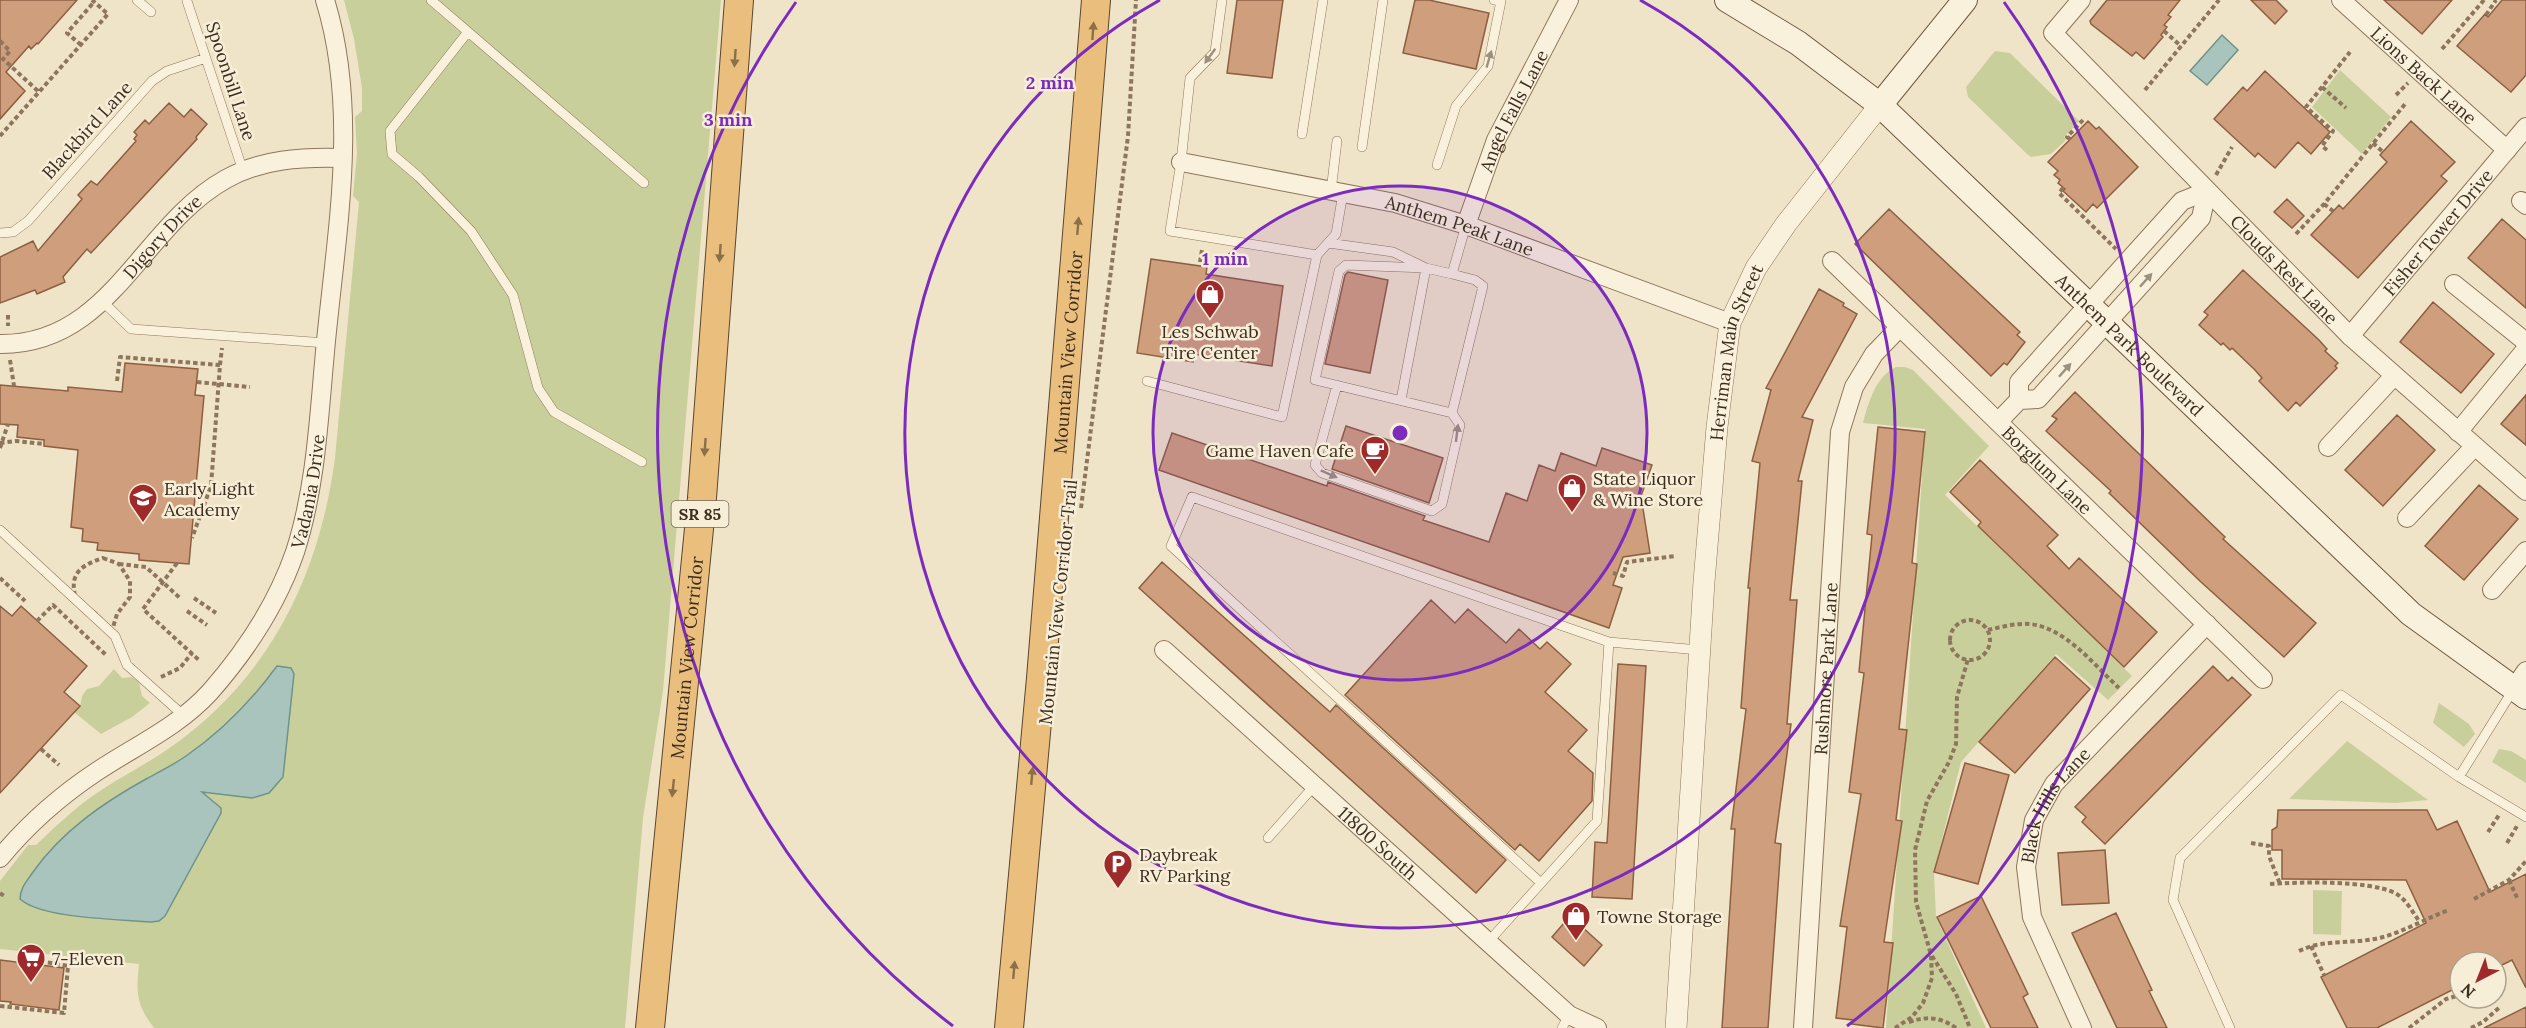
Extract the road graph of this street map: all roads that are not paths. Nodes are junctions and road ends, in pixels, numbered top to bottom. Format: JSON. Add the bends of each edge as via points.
{"nodes":[{"id":1,"x":137,"y":0,"type":"edge"},
{"id":2,"x":325,"y":0,"type":"edge"},
{"id":3,"x":430,"y":0,"type":"edge"},
{"id":4,"x":739,"y":0,"type":"edge"},
{"id":5,"x":1096,"y":0,"type":"edge"},
{"id":6,"x":1222,"y":0,"type":"edge"},
{"id":7,"x":1323,"y":0,"type":"edge"},
{"id":8,"x":1383,"y":0,"type":"edge"},
{"id":9,"x":1494,"y":0,"type":"edge"},
{"id":10,"x":1569,"y":0,"type":"edge"},
{"id":11,"x":1727,"y":0,"type":"edge"},
{"id":12,"x":1965,"y":0,"type":"edge"},
{"id":13,"x":2081,"y":0,"type":"edge"},
{"id":14,"x":2341,"y":0,"type":"edge"},
{"id":15,"x":187,"y":2,"type":"dead end"},
{"id":16,"x":151,"y":12,"type":"dead end"},
{"id":17,"x":467,"y":33,"type":"junction"},
{"id":18,"x":206,"y":58,"type":"junction"},
{"id":19,"x":1880,"y":105,"type":"junction"},
{"id":20,"x":2526,"y":127,"type":"edge"},
{"id":21,"x":1302,"y":134,"type":"dead end"},
{"id":22,"x":1337,"y":141,"type":"dead end"},
{"id":23,"x":1362,"y":147,"type":"dead end"},
{"id":24,"x":2507,"y":150,"type":"junction"},
{"id":25,"x":341,"y":158,"type":"junction"},
{"id":26,"x":1181,"y":162,"type":"junction"},
{"id":27,"x":1437,"y":165,"type":"dead end"},
{"id":28,"x":243,"y":171,"type":"junction"},
{"id":29,"x":644,"y":183,"type":"dead end"},
{"id":30,"x":2207,"y":191,"type":"junction"},
{"id":31,"x":1337,"y":192,"type":"junction"},
{"id":32,"x":1466,"y":225,"type":"junction"},
{"id":33,"x":0,"y":233,"type":"edge"},
{"id":34,"x":1328,"y":243,"type":"junction"},
{"id":35,"x":1317,"y":255,"type":"junction"},
{"id":36,"x":1832,"y":261,"type":"dead end"},
{"id":37,"x":1426,"y":268,"type":"junction"},
{"id":38,"x":1452,"y":274,"type":"junction"},
{"id":39,"x":2454,"y":284,"type":"dead end"},
{"id":40,"x":102,"y":301,"type":"junction"},
{"id":41,"x":2088,"y":306,"type":"junction"},
{"id":42,"x":1730,"y":323,"type":"junction"},
{"id":43,"x":2107,"y":323,"type":"junction"},
{"id":44,"x":1900,"y":327,"type":"junction"},
{"id":45,"x":2350,"y":336,"type":"junction"},
{"id":46,"x":2526,"y":342,"type":"edge"},
{"id":47,"x":326,"y":344,"type":"junction"},
{"id":48,"x":2526,"y":349,"type":"edge"},
{"id":49,"x":5,"y":352,"type":"edge"},
{"id":50,"x":2394,"y":376,"type":"junction"},
{"id":51,"x":1147,"y":381,"type":"dead end"},
{"id":52,"x":1337,"y":385,"type":"junction"},
{"id":53,"x":1401,"y":400,"type":"junction"},
{"id":54,"x":2019,"y":400,"type":"junction"},
{"id":55,"x":1452,"y":412,"type":"junction"},
{"id":56,"x":1998,"y":422,"type":"junction"},
{"id":57,"x":2458,"y":432,"type":"junction"},
{"id":58,"x":2328,"y":447,"type":"dead end"},
{"id":59,"x":2474,"y":447,"type":"junction"},
{"id":60,"x":642,"y":462,"type":"dead end"},
{"id":61,"x":2526,"y":491,"type":"edge"},
{"id":62,"x":2407,"y":519,"type":"dead end"},
{"id":63,"x":0,"y":530,"type":"edge"},
{"id":64,"x":2526,"y":551,"type":"edge"},
{"id":65,"x":2492,"y":590,"type":"dead end"},
{"id":66,"x":2207,"y":624,"type":"junction"},
{"id":67,"x":1609,"y":642,"type":"junction"},
{"id":68,"x":1164,"y":650,"type":"dead end"},
{"id":69,"x":1700,"y":650,"type":"junction"},
{"id":70,"x":2263,"y":679,"type":"dead end"},
{"id":71,"x":2522,"y":686,"type":"edge"},
{"id":72,"x":184,"y":716,"type":"junction"},
{"id":73,"x":2459,"y":777,"type":"junction"},
{"id":74,"x":1315,"y":785,"type":"junction"},
{"id":75,"x":2526,"y":817,"type":"edge"},
{"id":76,"x":1268,"y":838,"type":"dead end"},
{"id":77,"x":0,"y":858,"type":"edge"},
{"id":78,"x":1541,"y":883,"type":"junction"},
{"id":79,"x":1489,"y":941,"type":"junction"},
{"id":80,"x":1565,"y":1022,"type":"edge"},
{"id":81,"x":650,"y":1028,"type":"edge"},
{"id":82,"x":1009,"y":1028,"type":"edge"},
{"id":83,"x":1597,"y":1028,"type":"edge"},
{"id":84,"x":1676,"y":1028,"type":"edge"},
{"id":85,"x":1803,"y":1028,"type":"edge"},
{"id":86,"x":2082,"y":1028,"type":"edge"},
{"id":87,"x":2230,"y":1028,"type":"edge"}],
"edges":[{"from":1,"to":16,"type":"lane"},
{"from":2,"to":25,"type":"street","name":"Vadania Drive","via":[[335,37],[344,102]]},
{"from":3,"to":17,"type":"lane"},
{"from":4,"to":81,"type":"highway","name":"Mountain View Corridor","number":"SR 85","one_way":true,"via":[[702,498]]},
{"from":82,"to":5,"type":"highway","name":"Mountain View Corridor","one_way":true},
{"from":6,"to":26,"type":"lane","one_way":true,"via":[[1215,52],[1190,78]]},
{"from":7,"to":21,"type":"lane"},
{"from":8,"to":23,"type":"lane"},
{"from":27,"to":9,"type":"lane","one_way":true,"via":[[1456,106],[1488,66],[1501,2]]},
{"from":10,"to":32,"type":"street","name":"Angel Falls Lane","via":[[1496,140]]},
{"from":11,"to":19,"type":"main road","name":"Anthem Park Boulevard","via":[[1798,43]]},
{"from":12,"to":19,"type":"main road","name":"Herriman Main Street"},
{"from":13,"to":30,"type":"street","name":"Clouds Rest Lane","via":[[2053,33]]},
{"from":14,"to":24,"type":"street","name":"Lions Back Lane"},
{"from":15,"to":18,"type":"lane","name":"Spoonbill Lane"},
{"from":17,"to":29,"type":"lane"},
{"from":17,"to":60,"type":"lane","via":[[390,131],[392,154],[471,231],[513,295],[538,388],[554,412]]},
{"from":18,"to":28,"type":"lane","name":"Spoonbill Lane"},
{"from":18,"to":33,"type":"lane","name":"Blackbird Lane","via":[[167,71],[153,81],[28,221],[13,232]]},
{"from":19,"to":41,"type":"main road","name":"Anthem Park Boulevard"},
{"from":19,"to":42,"type":"street","name":"Herriman Main Street","via":[[1786,224],[1756,268]]},
{"from":20,"to":24,"type":"street","name":"Fisher Tower Drive"},
{"from":22,"to":31,"type":"lane"},
{"from":24,"to":45,"type":"street","name":"Fisher Tower Drive"},
{"from":25,"to":28,"type":"street","name":"Digory Drive","via":[[292,159]]},
{"from":25,"to":47,"type":"street","name":"Vadania Drive","via":[[340,210]]},
{"from":26,"to":31,"type":"street","name":"Anthem Peak Lane"},
{"from":26,"to":35,"type":"lane","via":[[1170,231]]},
{"from":28,"to":40,"type":"street","name":"Digory Drive","via":[[212,188],[182,212]]},
{"from":30,"to":41,"type":"street","via":[[2182,201]]},
{"from":43,"to":30,"type":"street","one_way":true,"via":[[2201,218]]},
{"from":30,"to":45,"type":"street","name":"Clouds Rest Lane"},
{"from":31,"to":32,"type":"street","name":"Anthem Peak Lane","via":[[1395,203]]},
{"from":31,"to":34,"type":"lane","via":[[1336,234]]},
{"from":32,"to":38,"type":"lane"},
{"from":32,"to":42,"type":"street","name":"Anthem Peak Lane"},
{"from":34,"to":35,"type":"lane"},
{"from":34,"to":37,"type":"lane","via":[[1393,252]]},
{"from":35,"to":51,"type":"lane","via":[[1282,417]]},
{"from":36,"to":44,"type":"street","name":"Borglum Lane"},
{"from":37,"to":38,"type":"lane"},
{"from":37,"to":52,"type":"lane","via":[[1346,265],[1339,271],[1315,380]]},
{"from":37,"to":53,"type":"lane"},
{"from":38,"to":55,"type":"lane","via":[[1483,286]]},
{"from":39,"to":46,"type":"street"},
{"from":40,"to":47,"type":"lane","via":[[131,329]]},
{"from":40,"to":49,"type":"street","name":"Digory Drive","via":[[81,320],[59,332]]},
{"from":41,"to":43,"type":"main road","name":"Anthem Park Boulevard"},
{"from":41,"to":54,"type":"street","via":[[2019,382]]},
{"from":42,"to":69,"type":"street","name":"Herriman Main Street","via":[[1717,427]]},
{"from":54,"to":43,"type":"street","one_way":true,"via":[[2038,399]]},
{"from":43,"to":71,"type":"main road","name":"Anthem Park Boulevard","via":[[2411,614]]},
{"from":44,"to":56,"type":"street","name":"Borglum Lane"},
{"from":44,"to":85,"type":"street","name":"Rushmore Park Lane","via":[[1874,354],[1854,387],[1840,432]]},
{"from":45,"to":50,"type":"street","name":"Clouds Rest Lane"},
{"from":47,"to":72,"type":"street","name":"Vadania Drive","via":[[312,478],[294,555],[247,645],[209,693]]},
{"from":48,"to":57,"type":"street"},
{"from":50,"to":57,"type":"street","name":"Clouds Rest Lane"},
{"from":50,"to":58,"type":"street"},
{"from":52,"to":53,"type":"lane"},
{"from":52,"to":55,"type":"lane","one_way":true,"via":[[1315,465],[1322,472],[1432,511],[1442,504],[1460,425]]},
{"from":53,"to":55,"type":"lane"},
{"from":54,"to":56,"type":"street"},
{"from":56,"to":66,"type":"street","name":"Borglum Lane"},
{"from":57,"to":59,"type":"street","name":"Clouds Rest Lane"},
{"from":59,"to":61,"type":"street","name":"Clouds Rest Lane"},
{"from":59,"to":62,"type":"street"},
{"from":63,"to":72,"type":"lane","via":[[115,636],[128,665]]},
{"from":64,"to":65,"type":"street"},
{"from":66,"to":70,"type":"street","name":"Borglum Lane"},
{"from":66,"to":86,"type":"street","name":"Black Hills Lane","via":[[2054,784],[2034,820],[2026,867],[2032,917]]},
{"from":67,"to":69,"type":"lane"},
{"from":67,"to":78,"type":"lane","via":[[1597,821]]},
{"from":67,"to":78,"type":"lane","via":[[1192,497],[1171,546]]},
{"from":68,"to":74,"type":"street","name":"11800 South"},
{"from":69,"to":84,"type":"street","name":"Herriman Main Street"},
{"from":71,"to":73,"type":"lane"},
{"from":72,"to":77,"type":"street","name":"Vadania Drive","via":[[76,785],[36,819]]},
{"from":73,"to":75,"type":"lane"},
{"from":73,"to":87,"type":"lane","via":[[2341,695],[2180,858],[2173,900]]},
{"from":74,"to":76,"type":"lane"},
{"from":74,"to":79,"type":"street","name":"11800 South"},
{"from":78,"to":79,"type":"lane"},
{"from":79,"to":80,"type":"street","name":"11800 South"},
{"from":80,"to":83,"type":"street","name":"11800 South"}]}
